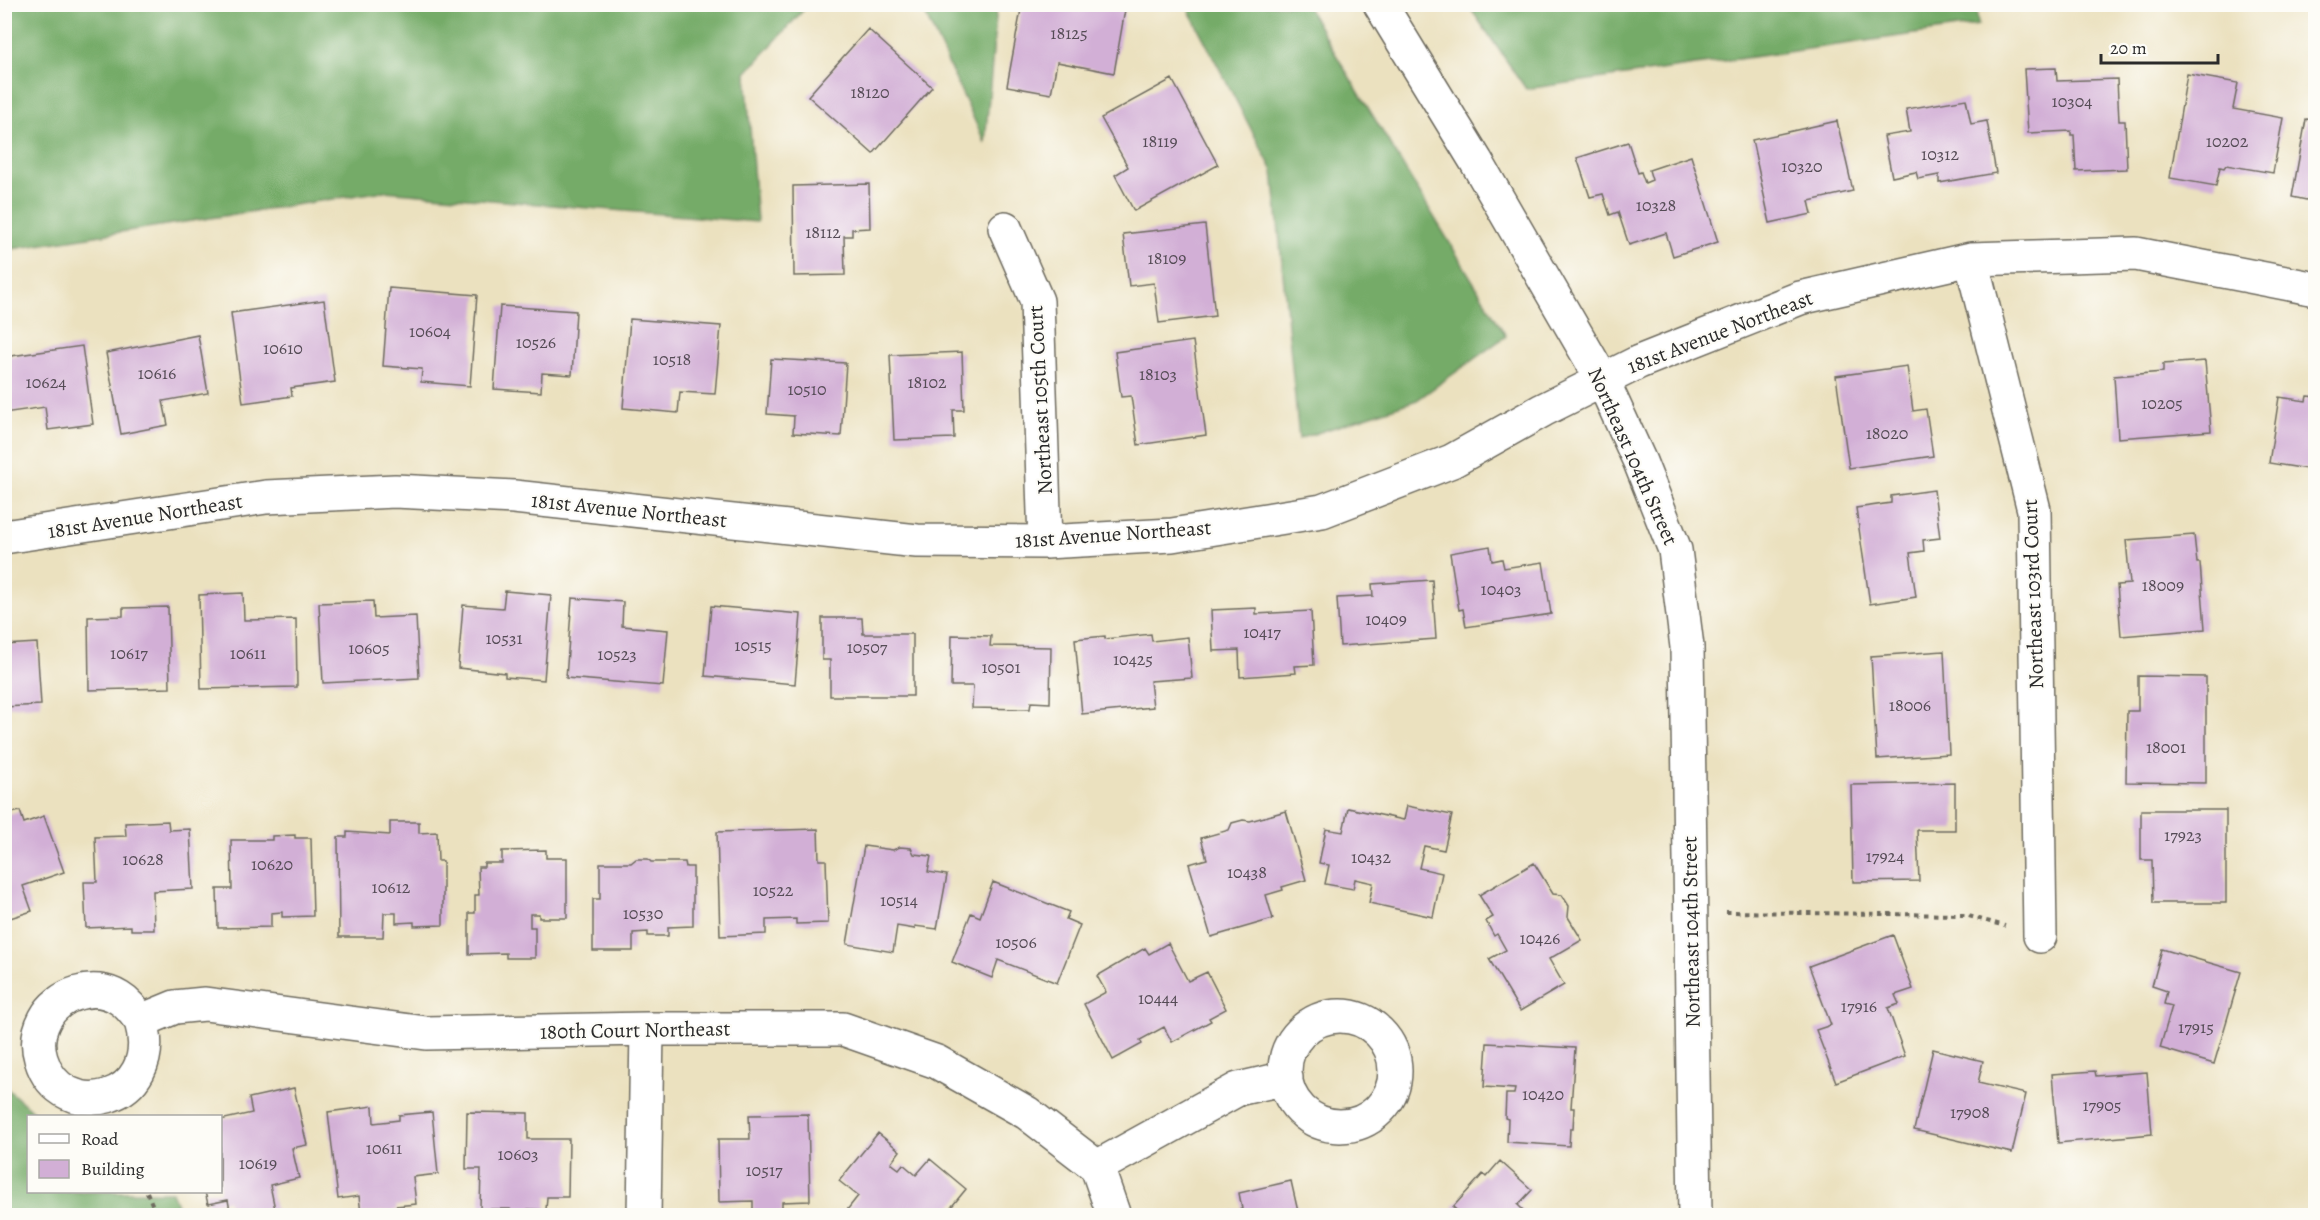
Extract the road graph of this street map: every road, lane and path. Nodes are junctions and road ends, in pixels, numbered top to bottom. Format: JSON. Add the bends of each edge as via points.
{"nodes":[{"id":1,"x":1380,"y":4,"type":"edge"},
{"id":2,"x":1005,"y":228,"type":"dead end"},
{"id":3,"x":1971,"y":259,"type":"junction"},
{"id":4,"x":2316,"y":290,"type":"edge"},
{"id":5,"x":1602,"y":379,"type":"junction"},
{"id":6,"x":4,"y":537,"type":"edge"},
{"id":7,"x":1045,"y":542,"type":"junction"},
{"id":8,"x":1690,"y":913,"type":"junction"},
{"id":9,"x":2040,"y":936,"type":"joint"},
{"id":10,"x":141,"y":1021,"type":"dead end"},
{"id":11,"x":647,"y":1029,"type":"junction"},
{"id":12,"x":1286,"y":1078,"type":"dead end"},
{"id":13,"x":1097,"y":1167,"type":"junction"},
{"id":14,"x":148,"y":1193,"type":"edge"},
{"id":15,"x":157,"y":1215,"type":"edge"},
{"id":16,"x":644,"y":1215,"type":"edge"},
{"id":17,"x":1114,"y":1215,"type":"edge"},
{"id":18,"x":1695,"y":1215,"type":"edge"}],
"edges":[{"from":1,"to":5,"type":"street","name":"Northeast 104th Street"},
{"from":2,"to":7,"type":"street","name":"Northeast 105th Court","via":[[1037,301]]},
{"from":3,"to":4,"type":"street","name":"181st Avenue Northeast","via":[[2136,254]]},
{"from":3,"to":5,"type":"street","name":"181st Avenue Northeast","via":[[1800,298]]},
{"from":3,"to":9,"type":"street","name":"Northeast 103rd Court","via":[[2034,510]]},
{"from":5,"to":7,"type":"street","name":"181st Avenue Northeast","via":[[1452,461],[1322,511],[1172,535]]},
{"from":5,"to":8,"type":"street","name":"Northeast 104th Street","via":[[1675,550],[1687,647]]},
{"from":6,"to":7,"type":"street","name":"181st Avenue Northeast","via":[[266,497],[395,490],[514,497],[917,541]]},
{"from":8,"to":9,"type":"path","via":[[1965,915]]},
{"from":8,"to":18,"type":"street","name":"Northeast 104th Street"},
{"from":10,"to":11,"type":"street","name":"180th Court Northeast","via":[[175,1007],[205,1004],[426,1034]]},
{"from":11,"to":13,"type":"street","name":"180th Court Northeast","via":[[843,1029],[937,1062],[1027,1113]]},
{"from":11,"to":16,"type":"street"},
{"from":12,"to":13,"type":"street","via":[[1238,1089]]},
{"from":13,"to":17,"type":"street"},
{"from":14,"to":15,"type":"path"}]}
